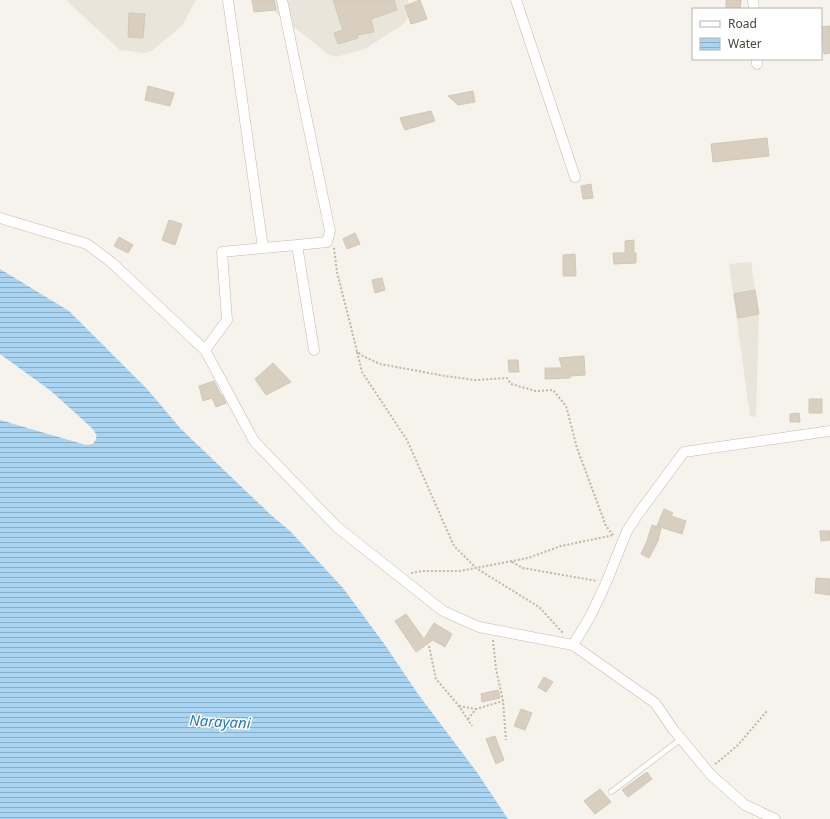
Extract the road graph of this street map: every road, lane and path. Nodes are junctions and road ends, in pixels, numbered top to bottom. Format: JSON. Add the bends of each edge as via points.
{"nodes":[{"id":1,"x":228,"y":0,"type":"edge"},
{"id":2,"x":282,"y":0,"type":"edge"},
{"id":3,"x":516,"y":0,"type":"edge"},
{"id":4,"x":575,"y":177,"type":"dead end"},
{"id":5,"x":0,"y":218,"type":"edge"},
{"id":6,"x":327,"y":242,"type":"junction"},
{"id":7,"x":297,"y":245,"type":"junction"},
{"id":8,"x":263,"y":248,"type":"junction"},
{"id":9,"x":205,"y":350,"type":"junction"},
{"id":10,"x":314,"y":350,"type":"dead end"},
{"id":11,"x":357,"y":351,"type":"junction"},
{"id":12,"x":830,"y":431,"type":"edge"},
{"id":13,"x":627,"y":532,"type":"junction"},
{"id":14,"x":613,"y":535,"type":"junction"},
{"id":15,"x":511,"y":561,"type":"junction"},
{"id":16,"x":476,"y":568,"type":"junction"},
{"id":17,"x":401,"y":577,"type":"junction"},
{"id":18,"x":606,"y":583,"type":"junction"},
{"id":19,"x":492,"y":629,"type":"junction"},
{"id":20,"x":573,"y":645,"type":"junction"},
{"id":21,"x":429,"y":646,"type":"dead end"},
{"id":22,"x":503,"y":701,"type":"junction"},
{"id":23,"x":459,"y":706,"type":"junction"},
{"id":24,"x":476,"y":709,"type":"junction"},
{"id":25,"x":767,"y":711,"type":"dead end"},
{"id":26,"x":468,"y":719,"type":"junction"},
{"id":27,"x":472,"y":726,"type":"dead end"},
{"id":28,"x":681,"y":739,"type":"junction"},
{"id":29,"x":506,"y":740,"type":"dead end"},
{"id":30,"x":704,"y":768,"type":"junction"},
{"id":31,"x":611,"y":792,"type":"dead end"},
{"id":32,"x":775,"y":819,"type":"edge"}],
"edges":[{"from":1,"to":8,"type":"street"},
{"from":2,"to":6,"type":"street","via":[[330,231]]},
{"from":3,"to":4,"type":"street"},
{"from":5,"to":9,"type":"street","via":[[87,244],[111,262]]},
{"from":6,"to":7,"type":"street"},
{"from":6,"to":11,"type":"path","via":[[334,244],[337,272]]},
{"from":7,"to":8,"type":"street"},
{"from":7,"to":10,"type":"street"},
{"from":8,"to":9,"type":"street","via":[[222,252],[227,320]]},
{"from":9,"to":17,"type":"street","via":[[254,441],[337,527]]},
{"from":11,"to":14,"type":"path","via":[[380,364],[475,380],[508,378],[511,384],[530,390],[553,390],[566,406],[577,448],[606,526]]},
{"from":11,"to":16,"type":"path","via":[[362,372],[406,440],[454,546]]},
{"from":12,"to":13,"type":"street","via":[[684,452]]},
{"from":13,"to":14,"type":"path"},
{"from":13,"to":18,"type":"street"},
{"from":14,"to":15,"type":"path"},
{"from":15,"to":16,"type":"path"},
{"from":15,"to":18,"type":"path","via":[[524,568]]},
{"from":16,"to":17,"type":"path","via":[[460,571],[422,571]]},
{"from":16,"to":20,"type":"path","via":[[539,607]]},
{"from":17,"to":19,"type":"street","via":[[443,611],[479,627]]},
{"from":18,"to":20,"type":"street","via":[[592,615]]},
{"from":19,"to":20,"type":"street"},
{"from":19,"to":22,"type":"path","via":[[496,669]]},
{"from":20,"to":28,"type":"street","via":[[655,703]]},
{"from":21,"to":23,"type":"path","via":[[436,679]]},
{"from":22,"to":24,"type":"path"},
{"from":22,"to":29,"type":"path"},
{"from":23,"to":24,"type":"path"},
{"from":23,"to":26,"type":"path"},
{"from":24,"to":26,"type":"path"},
{"from":25,"to":30,"type":"path","via":[[738,745],[718,762]]},
{"from":26,"to":27,"type":"path"},
{"from":28,"to":30,"type":"street"},
{"from":28,"to":31,"type":"lane"},
{"from":30,"to":32,"type":"street","via":[[745,805]]}]}
